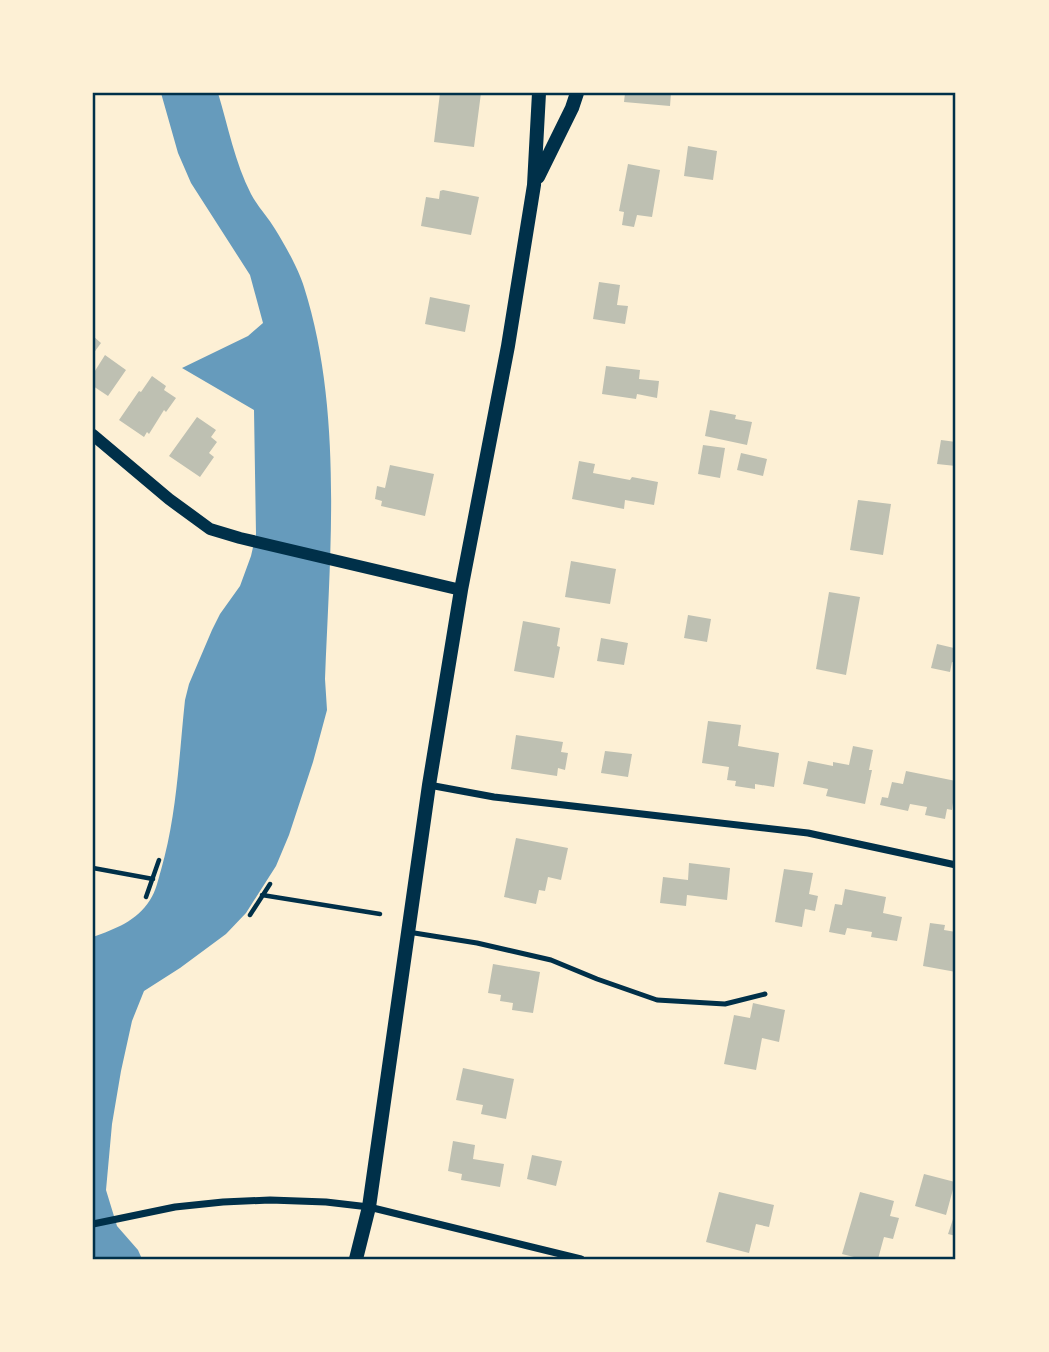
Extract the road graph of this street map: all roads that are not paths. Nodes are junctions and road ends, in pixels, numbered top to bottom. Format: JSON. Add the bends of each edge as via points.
{"nodes":[{"id":1,"x":539,"y":93,"type":"edge"},
{"id":2,"x":577,"y":93,"type":"edge"},
{"id":3,"x":534,"y":185,"type":"junction"},
{"id":4,"x":93,"y":435,"type":"edge"},
{"id":5,"x":461,"y":590,"type":"junction"},
{"id":6,"x":429,"y":785,"type":"junction"},
{"id":7,"x":956,"y":865,"type":"edge"},
{"id":8,"x":408,"y":932,"type":"junction"},
{"id":9,"x":765,"y":995,"type":"dead end"},
{"id":10,"x":369,"y":1207,"type":"junction"},
{"id":11,"x":93,"y":1224,"type":"edge"},
{"id":12,"x":356,"y":1259,"type":"edge"},
{"id":13,"x":581,"y":1259,"type":"edge"}],
"edges":[{"from":1,"to":3,"type":"main road"},
{"from":2,"to":3,"type":"main road"},
{"from":3,"to":5,"type":"main road"},
{"from":4,"to":5,"type":"street","via":[[210,529]]},
{"from":5,"to":6,"type":"main road"},
{"from":6,"to":7,"type":"street","via":[[494,797],[808,833]]},
{"from":6,"to":8,"type":"main road"},
{"from":8,"to":9,"type":"lane","via":[[551,960],[657,1000],[725,1004]]},
{"from":8,"to":10,"type":"main road"},
{"from":10,"to":11,"type":"street","via":[[326,1202],[223,1202]]},
{"from":10,"to":12,"type":"main road"},
{"from":10,"to":13,"type":"street"}]}
